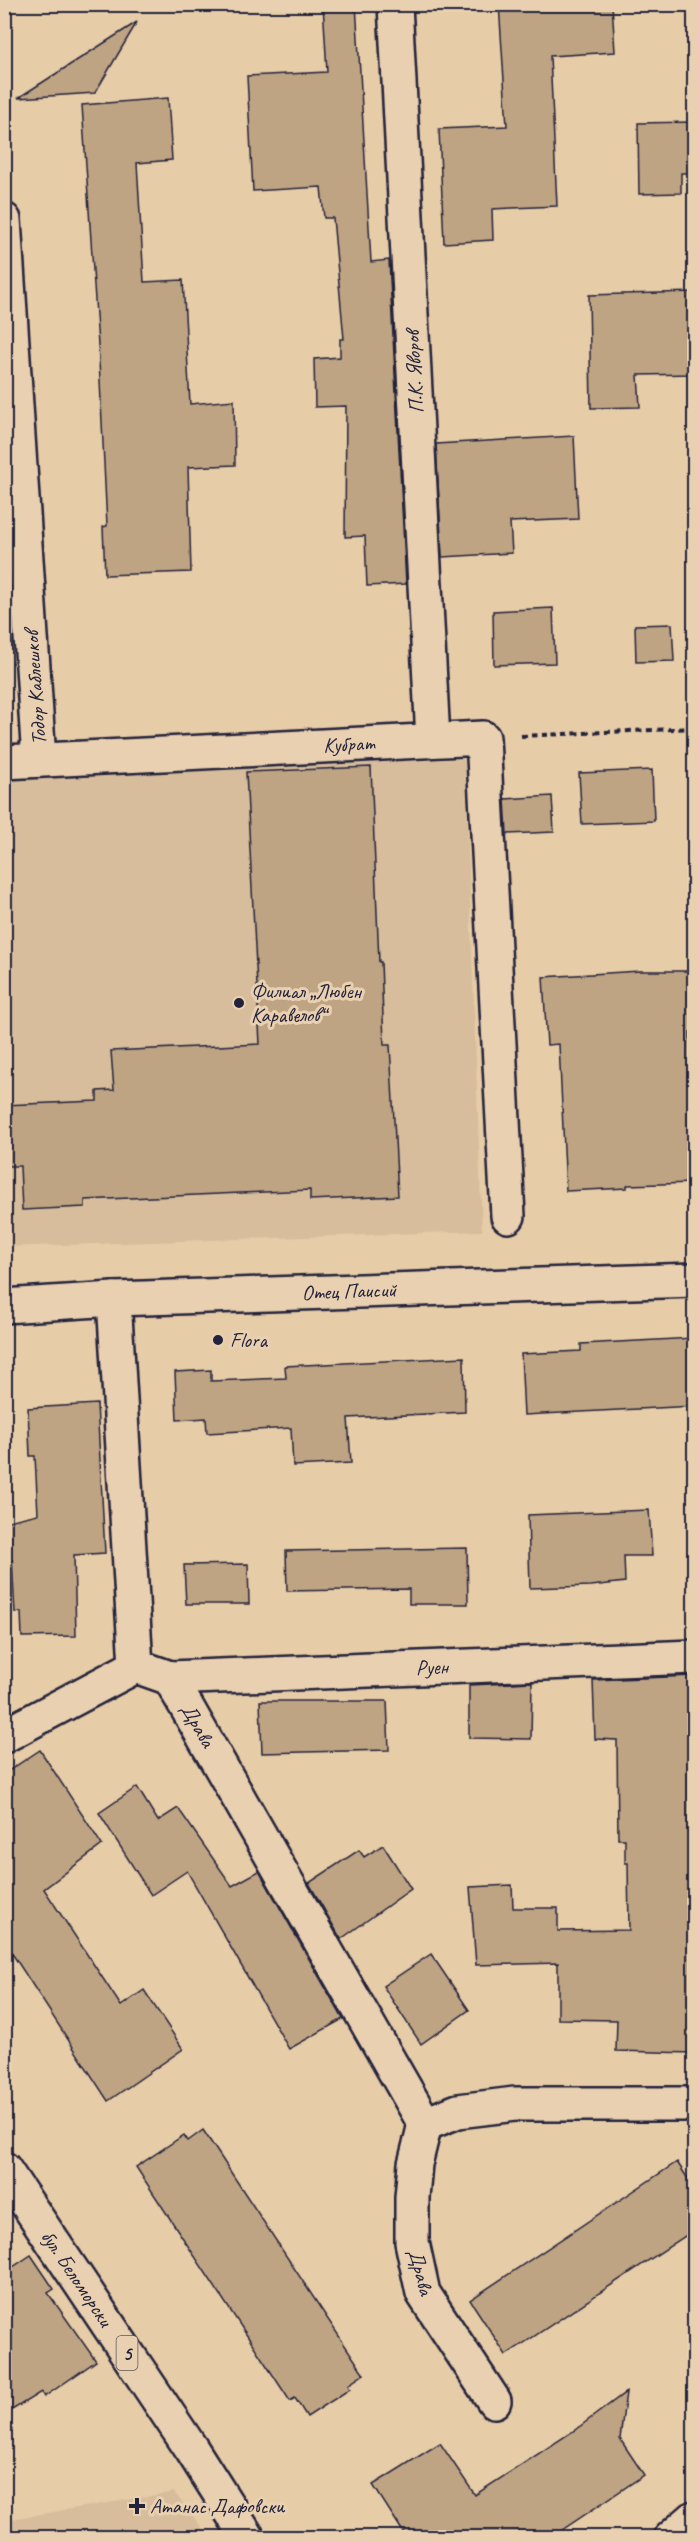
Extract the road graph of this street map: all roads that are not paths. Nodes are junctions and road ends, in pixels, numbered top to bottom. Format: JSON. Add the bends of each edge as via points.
{"nodes":[{"id":1,"x":395,"y":4,"type":"edge"},
{"id":2,"x":4,"y":220,"type":"edge"},
{"id":3,"x":433,"y":740,"type":"junction"},
{"id":4,"x":39,"y":760,"type":"junction"},
{"id":5,"x":4,"y":762,"type":"edge"},
{"id":6,"x":508,"y":1216,"type":"dead end"},
{"id":7,"x":694,"y":1280,"type":"edge"},
{"id":8,"x":114,"y":1299,"type":"junction"},
{"id":9,"x":4,"y":1306,"type":"edge"},
{"id":10,"x":694,"y":1657,"type":"edge"},
{"id":11,"x":136,"y":1666,"type":"junction"},
{"id":12,"x":170,"y":1678,"type":"junction"},
{"id":13,"x":4,"y":1736,"type":"edge"},
{"id":14,"x":694,"y":2104,"type":"edge"},
{"id":15,"x":425,"y":2124,"type":"junction"},
{"id":16,"x":4,"y":2169,"type":"edge"},
{"id":17,"x":494,"y":2401,"type":"dead end"},
{"id":18,"x":694,"y":2518,"type":"edge"},
{"id":19,"x":248,"y":2538,"type":"edge"},
{"id":20,"x":671,"y":2538,"type":"edge"}],
"edges":[{"from":1,"to":3,"type":"street","name":"П.К. Яворов"},
{"from":2,"to":4,"type":"street","name":"Тодор Каблешков"},
{"from":3,"to":4,"type":"street","name":"Кубрат"},
{"from":3,"to":6,"type":"street","name":"Кубрат","via":[[483,738]]},
{"from":4,"to":5,"type":"street","name":"Кубрат"},
{"from":7,"to":8,"type":"street","name":"Отец Паисий"},
{"from":8,"to":9,"type":"street","name":"Отец Паисий"},
{"from":8,"to":11,"type":"street"},
{"from":10,"to":12,"type":"street","name":"Руен"},
{"from":11,"to":12,"type":"street","name":"Драва"},
{"from":11,"to":13,"type":"street"},
{"from":12,"to":15,"type":"street","name":"Драва"},
{"from":14,"to":15,"type":"street","via":[[515,2104],[458,2111]]},
{"from":15,"to":17,"type":"street","name":"Драва","via":[[412,2197],[412,2242],[423,2293]]},
{"from":16,"to":19,"type":"street","name":"бул. Беломорски","number":"5"},
{"from":18,"to":20,"type":"street"}]}
